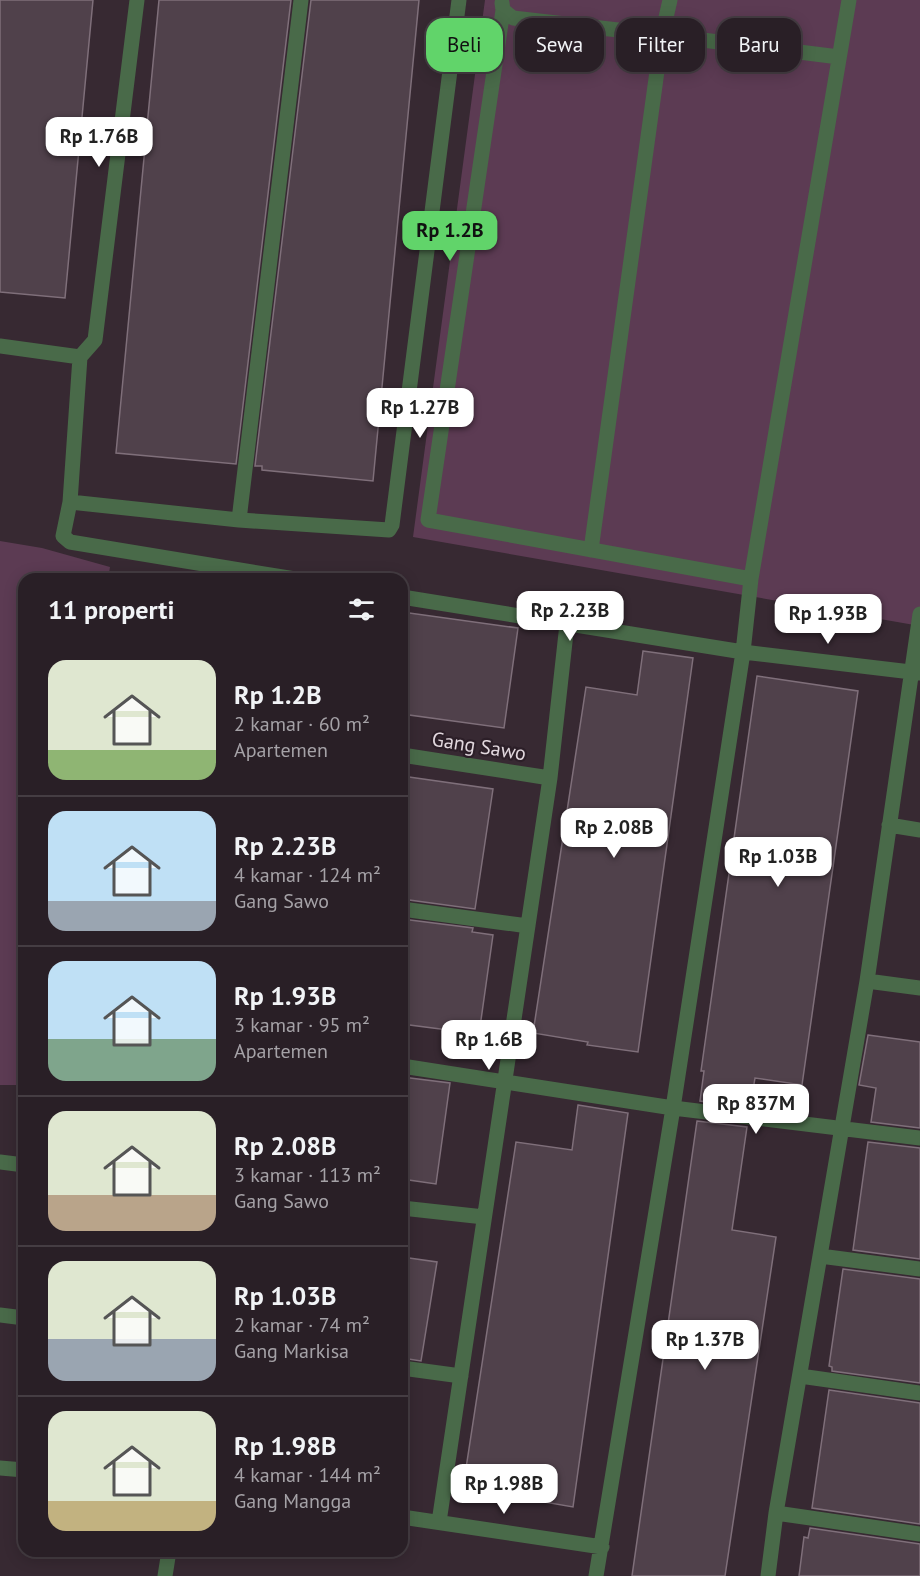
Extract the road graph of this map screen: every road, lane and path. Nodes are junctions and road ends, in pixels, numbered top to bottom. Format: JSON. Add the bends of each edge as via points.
{"nodes":[{"id":1,"x":136,"y":0,"type":"edge"},
{"id":2,"x":301,"y":0,"type":"edge"},
{"id":3,"x":459,"y":0,"type":"edge"},
{"id":4,"x":670,"y":0,"type":"edge"},
{"id":5,"x":849,"y":0,"type":"edge"},
{"id":6,"x":502,"y":5,"type":"edge"},
{"id":7,"x":666,"y":18,"type":"edge"},
{"id":8,"x":616,"y":30,"type":"edge"},
{"id":9,"x":705,"y":40,"type":"edge"},
{"id":10,"x":839,"y":57,"type":"junction"},
{"id":11,"x":657,"y":72,"type":"edge"},
{"id":12,"x":0,"y":346,"type":"edge"},
{"id":13,"x":80,"y":357,"type":"junction"},
{"id":14,"x":70,"y":502,"type":"junction"},
{"id":15,"x":239,"y":520,"type":"junction"},
{"id":16,"x":591,"y":550,"type":"junction"},
{"id":17,"x":259,"y":573,"type":"edge"},
{"id":18,"x":751,"y":579,"type":"junction"},
{"id":19,"x":408,"y":598,"type":"edge"},
{"id":20,"x":920,"y":615,"type":"edge"},
{"id":21,"x":567,"y":624,"type":"junction"},
{"id":22,"x":743,"y":652,"type":"junction"},
{"id":23,"x":915,"y":672,"type":"edge"},
{"id":24,"x":408,"y":756,"type":"edge"},
{"id":25,"x":550,"y":778,"type":"junction"},
{"id":26,"x":889,"y":825,"type":"junction"},
{"id":27,"x":920,"y":830,"type":"edge"},
{"id":28,"x":408,"y":910,"type":"edge"},
{"id":29,"x":528,"y":926,"type":"junction"},
{"id":30,"x":867,"y":981,"type":"junction"},
{"id":31,"x":920,"y":988,"type":"edge"},
{"id":32,"x":408,"y":1067,"type":"edge"},
{"id":33,"x":504,"y":1081,"type":"junction"},
{"id":34,"x":673,"y":1108,"type":"junction"},
{"id":35,"x":842,"y":1128,"type":"junction"},
{"id":36,"x":920,"y":1138,"type":"edge"},
{"id":37,"x":0,"y":1162,"type":"edge"},
{"id":38,"x":18,"y":1164,"type":"edge"},
{"id":39,"x":408,"y":1209,"type":"edge"},
{"id":40,"x":484,"y":1217,"type":"junction"},
{"id":41,"x":820,"y":1256,"type":"junction"},
{"id":42,"x":920,"y":1269,"type":"edge"},
{"id":43,"x":0,"y":1315,"type":"edge"},
{"id":44,"x":18,"y":1317,"type":"edge"},
{"id":45,"x":408,"y":1369,"type":"edge"},
{"id":46,"x":460,"y":1376,"type":"junction"},
{"id":47,"x":800,"y":1376,"type":"junction"},
{"id":48,"x":920,"y":1393,"type":"edge"},
{"id":49,"x":0,"y":1468,"type":"edge"},
{"id":50,"x":18,"y":1470,"type":"edge"},
{"id":51,"x":776,"y":1513,"type":"junction"},
{"id":52,"x":408,"y":1518,"type":"edge"},
{"id":53,"x":439,"y":1522,"type":"junction"},
{"id":54,"x":920,"y":1534,"type":"edge"},
{"id":55,"x":602,"y":1547,"type":"junction"},
{"id":56,"x":168,"y":1557,"type":"edge"},
{"id":57,"x":165,"y":1576,"type":"edge"},
{"id":58,"x":596,"y":1576,"type":"edge"},
{"id":59,"x":768,"y":1576,"type":"edge"}],
"edges":[{"from":1,"to":13,"type":"street","via":[[94,340]]},
{"from":2,"to":15,"type":"street"},
{"from":3,"to":15,"type":"street","via":[[392,525],[383,531]]},
{"from":4,"to":7,"type":"street"},
{"from":5,"to":10,"type":"street"},
{"from":6,"to":8,"type":"street","via":[[513,18]]},
{"from":6,"to":16,"type":"street","via":[[428,520]]},
{"from":9,"to":10,"type":"street"},
{"from":10,"to":18,"type":"street"},
{"from":11,"to":16,"type":"street"},
{"from":12,"to":13,"type":"street"},
{"from":13,"to":14,"type":"street"},
{"from":14,"to":15,"type":"street"},
{"from":14,"to":17,"type":"street","via":[[63,536],[70,542]]},
{"from":16,"to":18,"type":"street"},
{"from":18,"to":22,"type":"street"},
{"from":19,"to":21,"type":"street"},
{"from":20,"to":23,"type":"street"},
{"from":21,"to":22,"type":"street"},
{"from":21,"to":25,"type":"street"},
{"from":22,"to":23,"type":"street"},
{"from":22,"to":34,"type":"street"},
{"from":23,"to":26,"type":"street"},
{"from":24,"to":25,"type":"street","name":"Gang Sawo"},
{"from":25,"to":29,"type":"street"},
{"from":26,"to":27,"type":"street"},
{"from":26,"to":30,"type":"street"},
{"from":28,"to":29,"type":"street"},
{"from":29,"to":33,"type":"street"},
{"from":30,"to":31,"type":"street"},
{"from":30,"to":35,"type":"street"},
{"from":32,"to":33,"type":"street"},
{"from":33,"to":34,"type":"street"},
{"from":33,"to":40,"type":"street"},
{"from":34,"to":35,"type":"street"},
{"from":34,"to":55,"type":"street"},
{"from":35,"to":36,"type":"street"},
{"from":35,"to":41,"type":"street"},
{"from":37,"to":38,"type":"street"},
{"from":39,"to":40,"type":"street"},
{"from":40,"to":46,"type":"street"},
{"from":41,"to":42,"type":"street"},
{"from":41,"to":47,"type":"street"},
{"from":43,"to":44,"type":"street"},
{"from":45,"to":46,"type":"street"},
{"from":46,"to":53,"type":"street"},
{"from":47,"to":48,"type":"street"},
{"from":47,"to":51,"type":"street"},
{"from":49,"to":50,"type":"street"},
{"from":51,"to":54,"type":"street"},
{"from":51,"to":59,"type":"street"},
{"from":52,"to":53,"type":"street"},
{"from":53,"to":55,"type":"street"},
{"from":55,"to":58,"type":"street"},
{"from":56,"to":57,"type":"street"}]}
